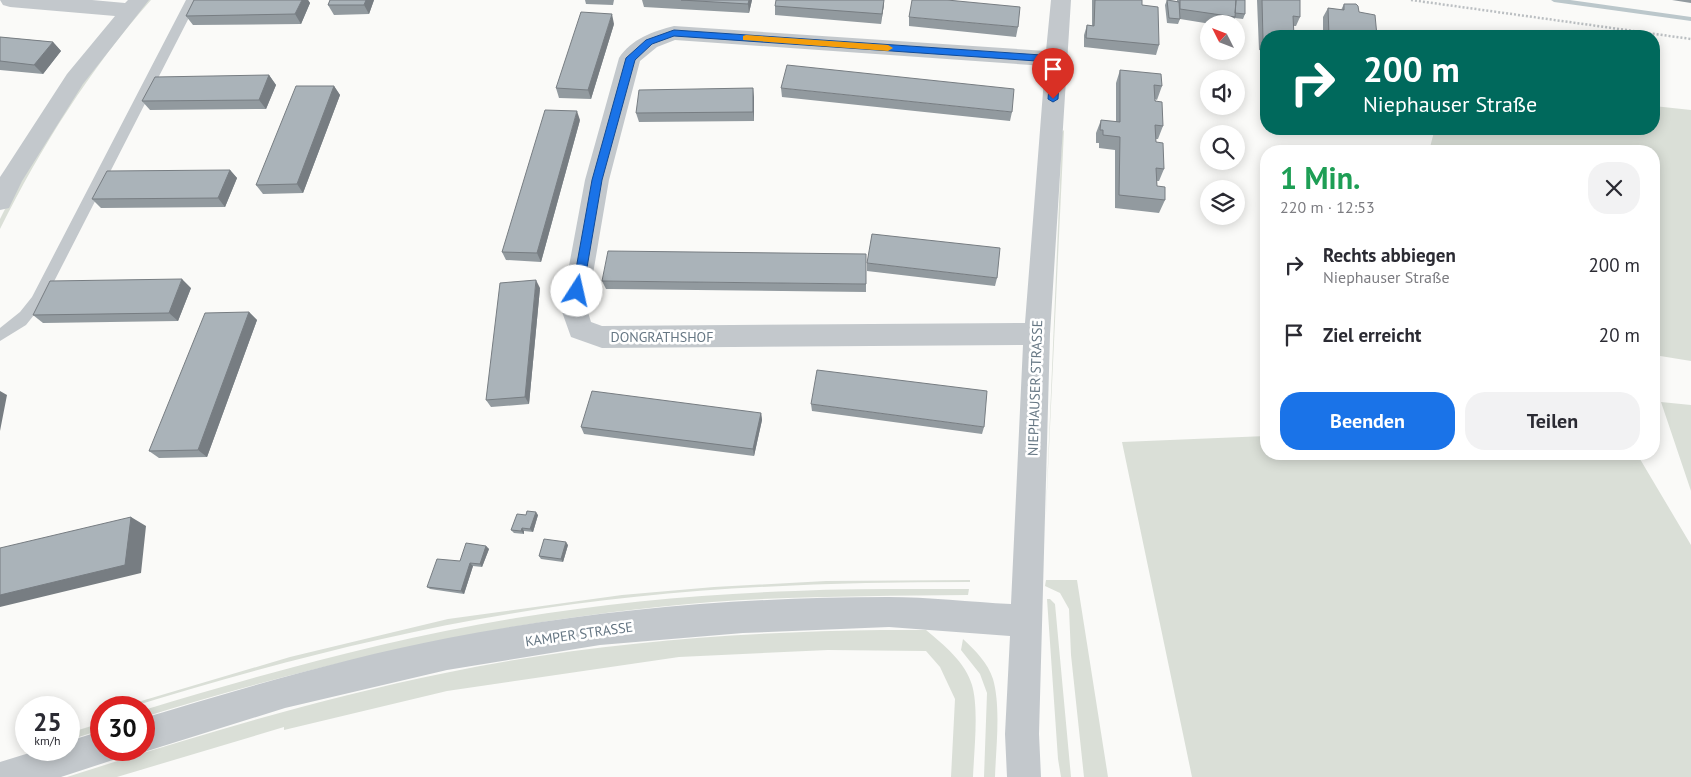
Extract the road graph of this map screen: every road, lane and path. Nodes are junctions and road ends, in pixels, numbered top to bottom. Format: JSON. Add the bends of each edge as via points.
{"nodes":[{"id":1,"x":10,"y":0,"type":"edge"},
{"id":2,"x":192,"y":0,"type":"edge"},
{"id":3,"x":1061,"y":0,"type":"edge"},
{"id":4,"x":1411,"y":0,"type":"edge"},
{"id":5,"x":134,"y":5,"type":"edge"},
{"id":6,"x":1626,"y":30,"type":"edge"},
{"id":7,"x":1660,"y":35,"type":"edge"},
{"id":8,"x":1691,"y":39,"type":"edge"},
{"id":9,"x":1056,"y":60,"type":"junction"},
{"id":10,"x":6,"y":177,"type":"edge"},
{"id":11,"x":0,"y":201,"type":"edge"},
{"id":12,"x":1037,"y":334,"type":"junction"},
{"id":13,"x":0,"y":335,"type":"edge"},
{"id":14,"x":1026,"y":621,"type":"junction"},
{"id":15,"x":155,"y":732,"type":"edge"},
{"id":16,"x":90,"y":751,"type":"edge"},
{"id":17,"x":6,"y":777,"type":"edge"},
{"id":18,"x":1024,"y":777,"type":"edge"}],
"edges":[{"from":1,"to":5,"type":"street"},
{"from":2,"to":13,"type":"lane","via":[[34,307],[17,325]]},
{"from":3,"to":9,"type":"street","name":"NIEPHAUSER STRASSE"},
{"from":4,"to":6,"type":"path"},
{"from":5,"to":10,"type":"street","via":[[75,80]]},
{"from":7,"to":8,"type":"path"},
{"from":9,"to":12,"type":"street","name":"NIEPHAUSER STRASSE"},
{"from":9,"to":12,"type":"street","name":"DONGRATHSHOF","via":[[674,33],[649,42],[630,58],[597,180],[574,309],[580,329],[602,337]]},
{"from":10,"to":11,"type":"street"},
{"from":12,"to":14,"type":"street","name":"NIEPHAUSER STRASSE"},
{"from":14,"to":15,"type":"street","name":"KAMPER STRASSE","via":[[889,612],[743,617],[600,629],[447,654],[285,692]]},
{"from":14,"to":18,"type":"street","name":"NIEPHAUSER STRASSE","via":[[1022,734]]},
{"from":16,"to":17,"type":"street"}]}
